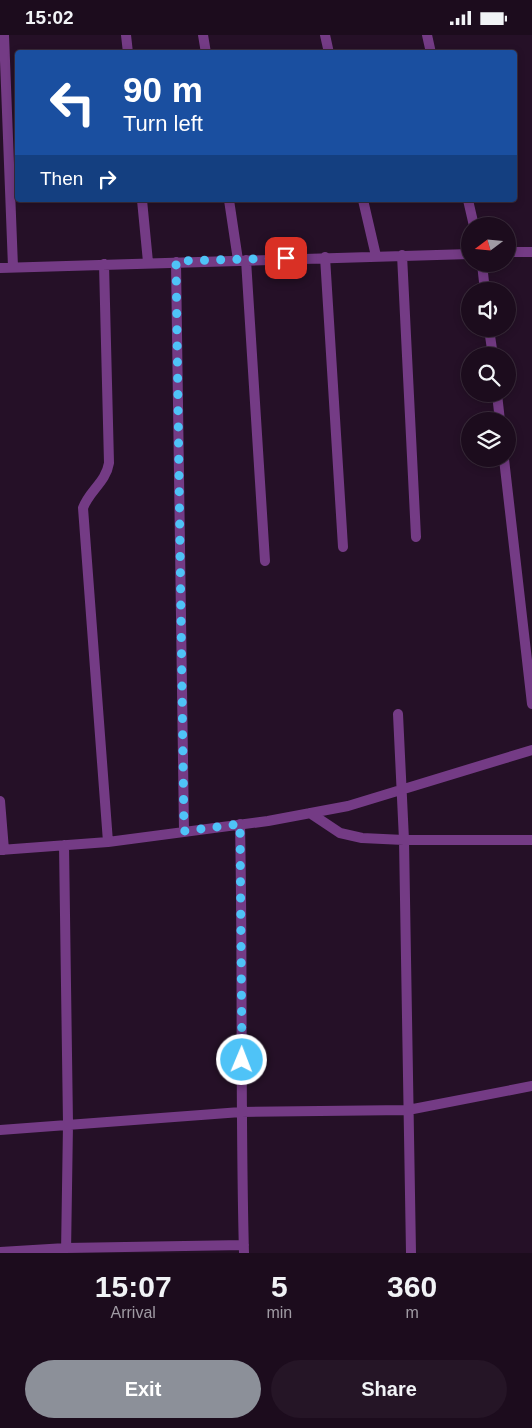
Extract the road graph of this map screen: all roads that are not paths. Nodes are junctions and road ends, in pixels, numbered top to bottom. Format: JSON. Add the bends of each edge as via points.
{"nodes":[{"id":1,"x":4,"y":35,"type":"edge"},
{"id":2,"x":126,"y":35,"type":"edge"},
{"id":3,"x":203,"y":35,"type":"edge"},
{"id":4,"x":326,"y":35,"type":"edge"},
{"id":5,"x":427,"y":35,"type":"edge"},
{"id":6,"x":128,"y":50,"type":"edge"},
{"id":7,"x":206,"y":50,"type":"edge"},
{"id":8,"x":328,"y":50,"type":"edge"},
{"id":9,"x":430,"y":50,"type":"edge"},
{"id":10,"x":142,"y":202,"type":"edge"},
{"id":11,"x":229,"y":202,"type":"edge"},
{"id":12,"x":363,"y":202,"type":"edge"},
{"id":13,"x":468,"y":202,"type":"edge"},
{"id":14,"x":472,"y":217,"type":"edge"},
{"id":15,"x":516,"y":252,"type":"edge"},
{"id":16,"x":532,"y":252,"type":"edge"},
{"id":17,"x":461,"y":253,"type":"edge"},
{"id":18,"x":402,"y":255,"type":"junction"},
{"id":19,"x":376,"y":256,"type":"junction"},
{"id":20,"x":325,"y":257,"type":"junction"},
{"id":21,"x":242,"y":260,"type":"junction"},
{"id":22,"x":176,"y":261,"type":"junction"},
{"id":23,"x":148,"y":262,"type":"junction"},
{"id":24,"x":104,"y":264,"type":"junction"},
{"id":25,"x":13,"y":267,"type":"junction"},
{"id":26,"x":0,"y":268,"type":"edge"},
{"id":27,"x":505,"y":467,"type":"edge"},
{"id":28,"x":416,"y":537,"type":"dead end"},
{"id":29,"x":343,"y":547,"type":"dead end"},
{"id":30,"x":265,"y":561,"type":"dead end"},
{"id":31,"x":532,"y":704,"type":"edge"},
{"id":32,"x":398,"y":714,"type":"dead end"},
{"id":33,"x":532,"y":750,"type":"edge"},
{"id":34,"x":401,"y":789,"type":"junction"},
{"id":35,"x":0,"y":801,"type":"edge"},
{"id":36,"x":310,"y":813,"type":"junction"},
{"id":37,"x":240,"y":824,"type":"junction"},
{"id":38,"x":184,"y":831,"type":"junction"},
{"id":39,"x":404,"y":840,"type":"junction"},
{"id":40,"x":532,"y":840,"type":"edge"},
{"id":41,"x":108,"y":842,"type":"junction"},
{"id":42,"x":64,"y":845,"type":"junction"},
{"id":43,"x":2,"y":850,"type":"edge"},
{"id":44,"x":532,"y":1086,"type":"edge"},
{"id":45,"x":408,"y":1109,"type":"junction"},
{"id":46,"x":241,"y":1112,"type":"junction"},
{"id":47,"x":68,"y":1124,"type":"junction"},
{"id":48,"x":0,"y":1130,"type":"edge"},
{"id":49,"x":244,"y":1249,"type":"edge"},
{"id":50,"x":66,"y":1250,"type":"edge"},
{"id":51,"x":0,"y":1252,"type":"edge"},
{"id":52,"x":411,"y":1253,"type":"edge"}],
"edges":[{"from":1,"to":25,"type":"street"},
{"from":2,"to":6,"type":"street"},
{"from":3,"to":7,"type":"street"},
{"from":4,"to":8,"type":"street"},
{"from":5,"to":9,"type":"street"},
{"from":10,"to":23,"type":"street"},
{"from":11,"to":21,"type":"street"},
{"from":12,"to":19,"type":"street"},
{"from":13,"to":14,"type":"street"},
{"from":15,"to":16,"type":"street"},
{"from":17,"to":18,"type":"street"},
{"from":18,"to":19,"type":"street"},
{"from":18,"to":28,"type":"street"},
{"from":19,"to":20,"type":"street"},
{"from":20,"to":21,"type":"street"},
{"from":20,"to":29,"type":"street"},
{"from":21,"to":22,"type":"street"},
{"from":21,"to":30,"type":"street"},
{"from":22,"to":23,"type":"street"},
{"from":22,"to":38,"type":"street"},
{"from":23,"to":24,"type":"street"},
{"from":24,"to":25,"type":"street"},
{"from":24,"to":41,"type":"street","via":[[109,463],[107,473],[86,499],[83,508]]},
{"from":25,"to":26,"type":"street"},
{"from":27,"to":31,"type":"street"},
{"from":32,"to":34,"type":"street"},
{"from":33,"to":34,"type":"street"},
{"from":34,"to":36,"type":"street","via":[[348,806]]},
{"from":34,"to":39,"type":"street"},
{"from":35,"to":43,"type":"street"},
{"from":36,"to":37,"type":"street"},
{"from":36,"to":39,"type":"street","via":[[350,836]]},
{"from":37,"to":38,"type":"street"},
{"from":37,"to":46,"type":"street"},
{"from":38,"to":41,"type":"street"},
{"from":39,"to":40,"type":"street"},
{"from":39,"to":45,"type":"street"},
{"from":41,"to":42,"type":"street"},
{"from":42,"to":43,"type":"street"},
{"from":42,"to":47,"type":"street"},
{"from":44,"to":45,"type":"street"},
{"from":45,"to":46,"type":"street"},
{"from":45,"to":52,"type":"street"},
{"from":46,"to":47,"type":"street"},
{"from":46,"to":49,"type":"street"},
{"from":47,"to":48,"type":"street"},
{"from":47,"to":50,"type":"street"},
{"from":49,"to":50,"type":"street"},
{"from":50,"to":51,"type":"street"}]}
